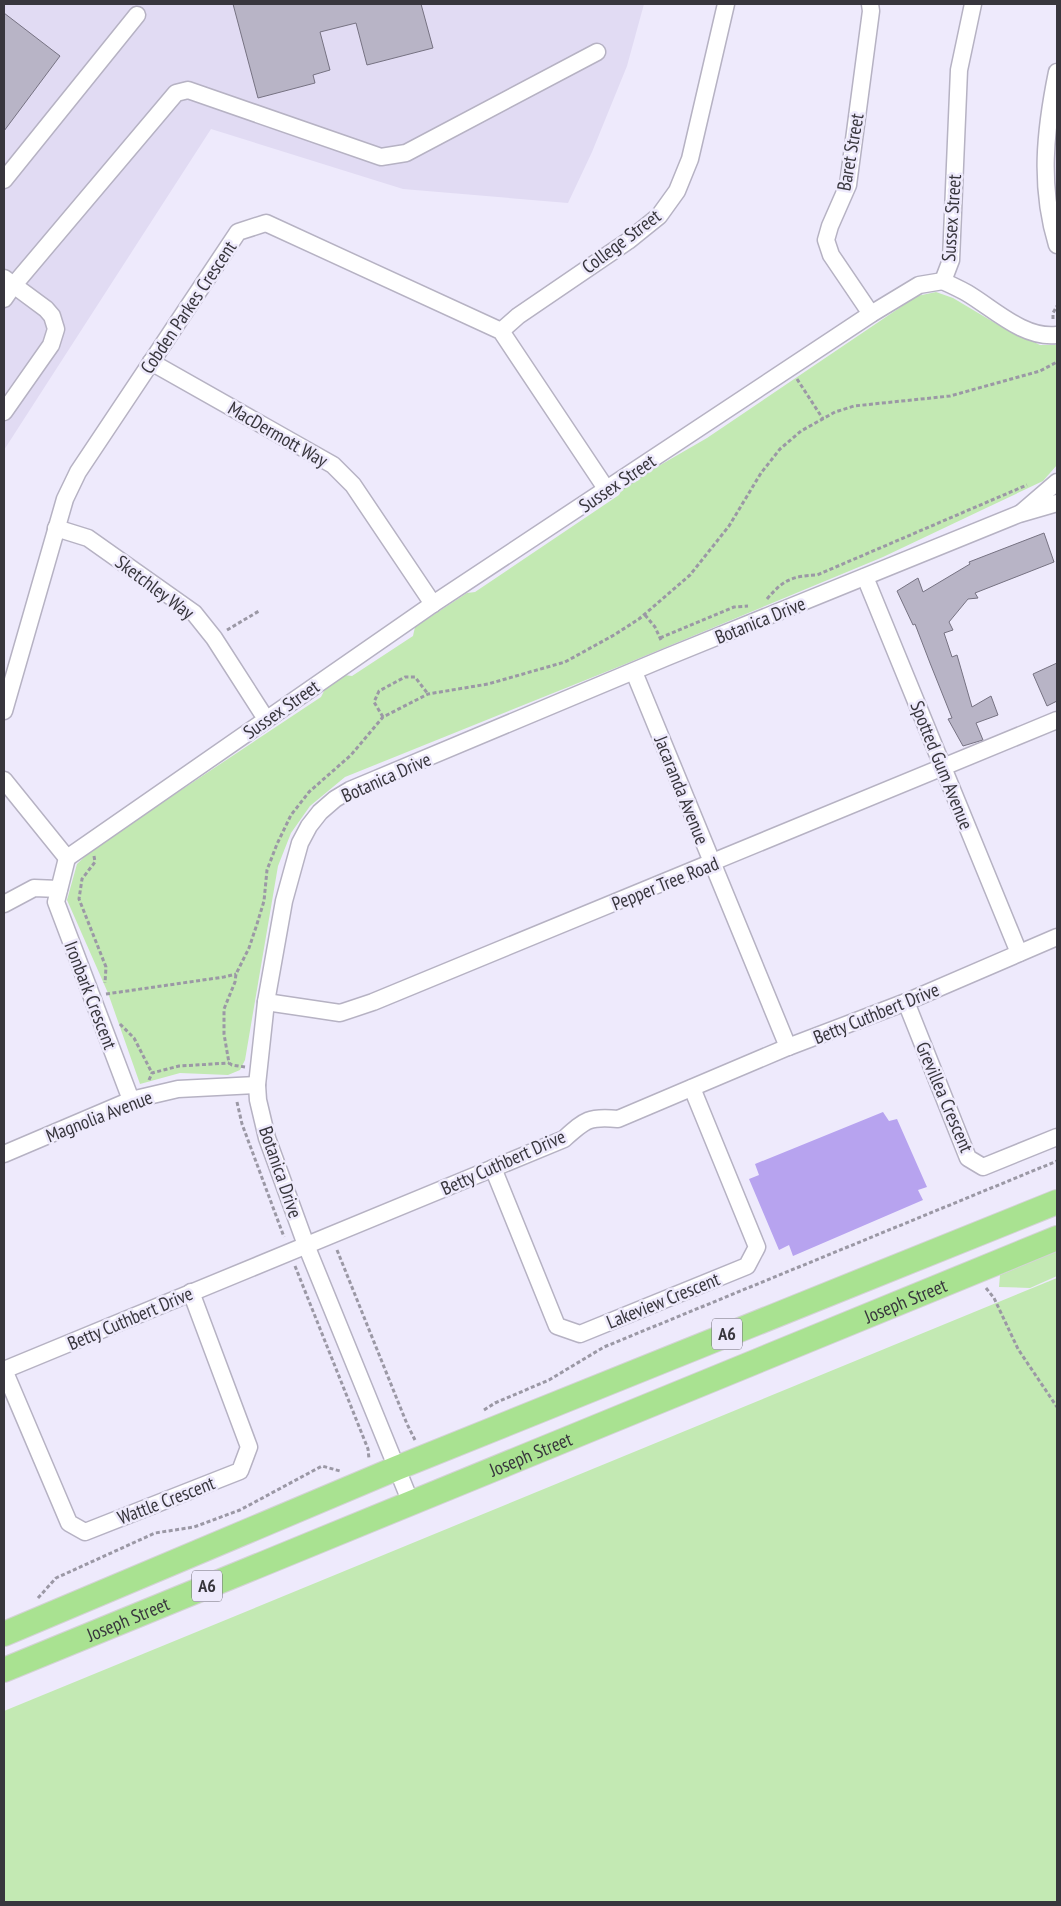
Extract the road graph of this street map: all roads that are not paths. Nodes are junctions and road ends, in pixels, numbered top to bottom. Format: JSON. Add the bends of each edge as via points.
{"nodes":[{"id":1,"x":726,"y":4,"type":"edge"},
{"id":2,"x":870,"y":4,"type":"edge"},
{"id":3,"x":973,"y":4,"type":"edge"},
{"id":4,"x":137,"y":15,"type":"dead end"},
{"id":5,"x":597,"y":52,"type":"dead end"},
{"id":6,"x":1057,"y":72,"type":"edge"},
{"id":7,"x":4,"y":180,"type":"edge"},
{"id":8,"x":1057,"y":245,"type":"edge"},
{"id":9,"x":943,"y":281,"type":"junction"},
{"id":10,"x":9,"y":282,"type":"edge"},
{"id":11,"x":4,"y":300,"type":"edge"},
{"id":12,"x":871,"y":314,"type":"junction"},
{"id":13,"x":501,"y":331,"type":"junction"},
{"id":14,"x":1057,"y":334,"type":"edge"},
{"id":15,"x":151,"y":362,"type":"junction"},
{"id":16,"x":4,"y":412,"type":"edge"},
{"id":17,"x":1057,"y":482,"type":"edge"},
{"id":18,"x":607,"y":490,"type":"junction"},
{"id":19,"x":1057,"y":503,"type":"edge"},
{"id":20,"x":1019,"y":514,"type":"junction"},
{"id":21,"x":56,"y":528,"type":"junction"},
{"id":22,"x":865,"y":577,"type":"junction"},
{"id":23,"x":433,"y":604,"type":"junction"},
{"id":24,"x":634,"y":672,"type":"junction"},
{"id":25,"x":4,"y":711,"type":"edge"},
{"id":26,"x":266,"y":719,"type":"junction"},
{"id":27,"x":1057,"y":720,"type":"edge"},
{"id":28,"x":942,"y":767,"type":"junction"},
{"id":29,"x":4,"y":780,"type":"edge"},
{"id":30,"x":67,"y":858,"type":"junction"},
{"id":31,"x":712,"y":864,"type":"junction"},
{"id":32,"x":59,"y":889,"type":"junction"},
{"id":33,"x":4,"y":904,"type":"edge"},
{"id":34,"x":1057,"y":937,"type":"edge"},
{"id":35,"x":1019,"y":953,"type":"junction"},
{"id":36,"x":266,"y":1002,"type":"junction"},
{"id":37,"x":906,"y":1002,"type":"junction"},
{"id":38,"x":788,"y":1047,"type":"junction"},
{"id":39,"x":257,"y":1077,"type":"junction"},
{"id":40,"x":692,"y":1088,"type":"junction"},
{"id":41,"x":136,"y":1098,"type":"junction"},
{"id":42,"x":1057,"y":1137,"type":"edge"},
{"id":43,"x":4,"y":1154,"type":"edge"},
{"id":44,"x":493,"y":1168,"type":"junction"},
{"id":45,"x":1057,"y":1202,"type":"edge"},
{"id":46,"x":1057,"y":1238,"type":"edge"},
{"id":47,"x":306,"y":1245,"type":"junction"},
{"id":48,"x":191,"y":1292,"type":"junction"},
{"id":49,"x":4,"y":1370,"type":"edge"},
{"id":50,"x":397,"y":1468,"type":"junction"},
{"id":51,"x":411,"y":1502,"type":"junction"},
{"id":52,"x":4,"y":1634,"type":"edge"},
{"id":53,"x":4,"y":1670,"type":"edge"}],
"edges":[{"from":1,"to":13,"type":"street","name":"College Street","via":[[690,159],[677,191],[659,216],[628,241]]},
{"from":2,"to":12,"type":"street","name":"Baret Street","via":[[848,185],[826,240],[831,255]]},
{"from":3,"to":9,"type":"street","name":"Sussex Street","via":[[958,70],[951,260]]},
{"from":4,"to":7,"type":"street"},
{"from":5,"to":10,"type":"street","via":[[406,153],[381,157],[188,90],[176,93]]},
{"from":6,"to":8,"type":"street","via":[[1044,166],[1047,200]]},
{"from":9,"to":12,"type":"street","name":"Sussex Street","via":[[918,285]]},
{"from":9,"to":14,"type":"street","via":[[1023,328],[1048,335]]},
{"from":10,"to":11,"type":"street"},
{"from":10,"to":16,"type":"street","via":[[46,309],[56,329],[51,345]]},
{"from":12,"to":18,"type":"street","name":"Sussex Street"},
{"from":13,"to":15,"type":"street","name":"Cobden Parkes Crescent","via":[[266,223],[238,232]]},
{"from":13,"to":18,"type":"street"},
{"from":15,"to":21,"type":"street","name":"Cobden Parkes Crescent","via":[[78,472]]},
{"from":15,"to":23,"type":"street","name":"MacDermott Way","via":[[333,465],[352,485]]},
{"from":17,"to":20,"type":"street","name":"Botanica Drive"},
{"from":18,"to":23,"type":"street","name":"Sussex Street"},
{"from":19,"to":20,"type":"street","name":"Botanica Drive"},
{"from":20,"to":22,"type":"street","name":"Botanica Drive"},
{"from":21,"to":25,"type":"street","name":"Cobden Parkes Crescent"},
{"from":21,"to":26,"type":"street","name":"Sketchley Way","via":[[88,538],[194,613]]},
{"from":22,"to":24,"type":"street","name":"Botanica Drive"},
{"from":22,"to":28,"type":"street","name":"Spotted Gum Avenue"},
{"from":23,"to":26,"type":"street","name":"Sussex Street"},
{"from":24,"to":31,"type":"street","name":"Jacaranda Avenue"},
{"from":24,"to":36,"type":"street","name":"Botanica Drive","via":[[350,790],[320,812],[300,843],[293,865]]},
{"from":26,"to":30,"type":"street","name":"Sussex Street"},
{"from":27,"to":28,"type":"street","name":"Pepper Tree Road"},
{"from":28,"to":31,"type":"street","name":"Pepper Tree Road"},
{"from":28,"to":35,"type":"street","name":"Spotted Gum Avenue"},
{"from":29,"to":30,"type":"street"},
{"from":30,"to":32,"type":"street","name":"Ironbark Crescent"},
{"from":31,"to":36,"type":"street","name":"Pepper Tree Road","via":[[340,1013]]},
{"from":31,"to":38,"type":"street","name":"Jacaranda Avenue"},
{"from":32,"to":33,"type":"street","via":[[34,888]]},
{"from":32,"to":41,"type":"street","name":"Ironbark Crescent","via":[[56,902],[92,997]]},
{"from":34,"to":35,"type":"street","name":"Betty Cuthbert Drive"},
{"from":35,"to":37,"type":"street","name":"Betty Cuthbert Drive"},
{"from":36,"to":39,"type":"street","name":"Botanica Drive"},
{"from":37,"to":38,"type":"street","name":"Betty Cuthbert Drive"},
{"from":37,"to":42,"type":"street","name":"Grevillea Crescent","via":[[968,1158],[983,1167]]},
{"from":38,"to":40,"type":"street","name":"Betty Cuthbert Drive"},
{"from":39,"to":41,"type":"street","name":"Magnolia Avenue","via":[[234,1086],[178,1088]]},
{"from":39,"to":47,"type":"street","name":"Botanica Drive","via":[[258,1100],[267,1138]]},
{"from":40,"to":44,"type":"street","name":"Betty Cuthbert Drive","via":[[618,1119],[599,1117],[583,1122],[564,1139]]},
{"from":40,"to":44,"type":"street","name":"Lakeview Crescent","via":[[757,1247],[747,1266],[580,1334],[557,1326]]},
{"from":41,"to":43,"type":"street","name":"Magnolia Avenue"},
{"from":44,"to":47,"type":"street","name":"Betty Cuthbert Drive"},
{"from":45,"to":50,"type":"highway","name":"Joseph Street","number":"A6"},
{"from":46,"to":51,"type":"highway","name":"Joseph Street","number":"A6","via":[[646,1409]]},
{"from":47,"to":48,"type":"street","name":"Betty Cuthbert Drive"},
{"from":47,"to":50,"type":"street","name":"Botanica Drive"},
{"from":48,"to":49,"type":"street","name":"Betty Cuthbert Drive"},
{"from":48,"to":49,"type":"street","name":"Wattle Crescent","via":[[250,1447],[240,1471],[85,1532],[69,1523]]},
{"from":50,"to":51,"type":"street","name":"Botanica Drive"},
{"from":50,"to":52,"type":"highway","name":"Joseph Street","number":"A6"},
{"from":51,"to":53,"type":"highway","name":"Joseph Street","number":"A6"}]}
